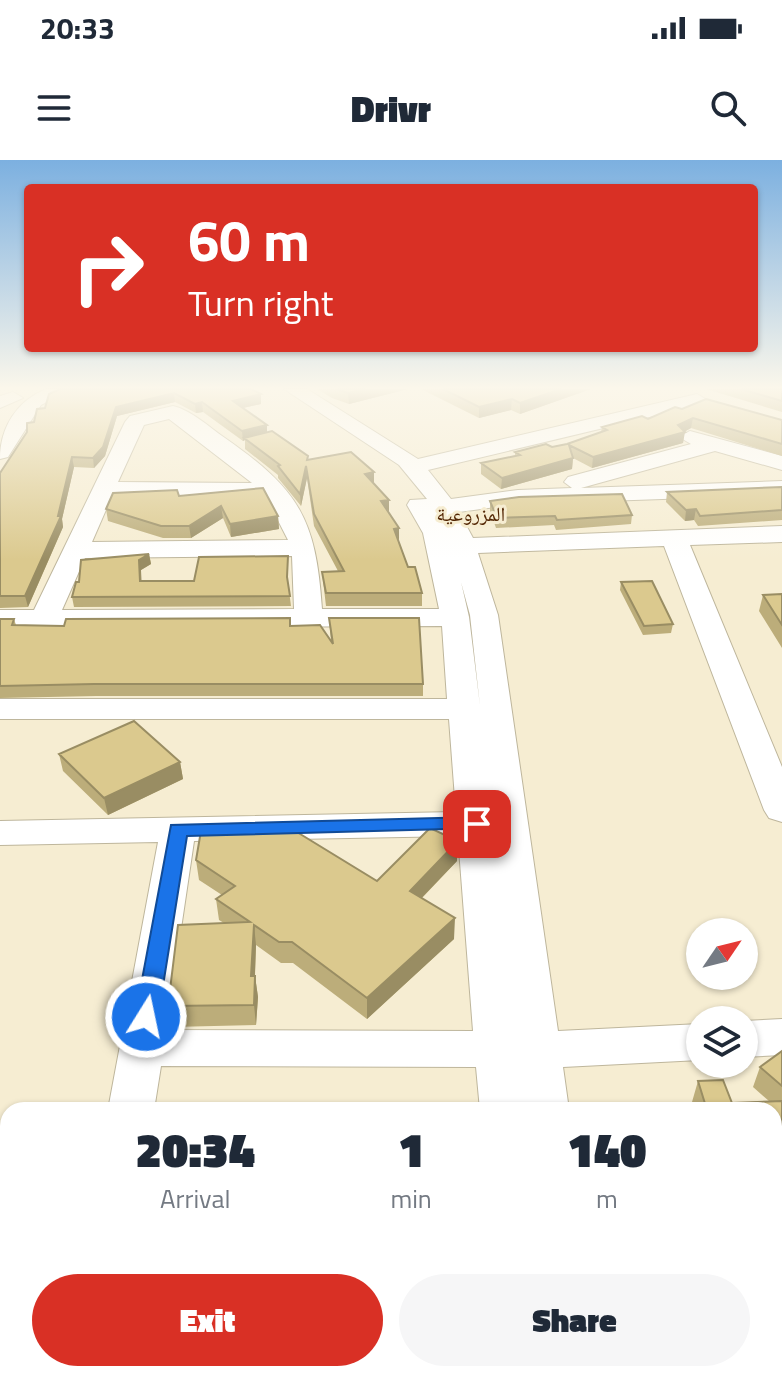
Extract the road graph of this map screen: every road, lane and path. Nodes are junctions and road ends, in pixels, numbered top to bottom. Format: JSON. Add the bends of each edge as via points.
{"nodes":[{"id":1,"x":125,"y":446,"type":"edge"},
{"id":2,"x":217,"y":446,"type":"edge"},
{"id":3,"x":358,"y":446,"type":"edge"},
{"id":4,"x":383,"y":446,"type":"edge"},
{"id":5,"x":505,"y":446,"type":"edge"},
{"id":6,"x":708,"y":446,"type":"edge"},
{"id":7,"x":716,"y":446,"type":"edge"},
{"id":8,"x":782,"y":463,"type":"edge"},
{"id":9,"x":413,"y":467,"type":"junction"},
{"id":10,"x":782,"y":488,"type":"edge"},
{"id":11,"x":106,"y":489,"type":"junction"},
{"id":12,"x":274,"y":490,"type":"junction"},
{"id":13,"x":518,"y":497,"type":"junction"},
{"id":14,"x":444,"y":507,"type":"junction"},
{"id":15,"x":782,"y":534,"type":"edge"},
{"id":16,"x":674,"y":538,"type":"junction"},
{"id":17,"x":464,"y":546,"type":"junction"},
{"id":18,"x":303,"y":548,"type":"junction"},
{"id":19,"x":77,"y":550,"type":"junction"},
{"id":20,"x":455,"y":617,"type":"junction"},
{"id":21,"x":309,"y":618,"type":"junction"},
{"id":22,"x":0,"y":619,"type":"edge"},
{"id":23,"x":44,"y":619,"type":"junction"},
{"id":24,"x":0,"y":709,"type":"edge"},
{"id":25,"x":466,"y":709,"type":"junction"},
{"id":26,"x":781,"y":804,"type":"edge"},
{"id":27,"x":477,"y":824,"type":"junction"},
{"id":28,"x":178,"y":830,"type":"junction"},
{"id":29,"x":0,"y":833,"type":"edge"},
{"id":30,"x":782,"y":1037,"type":"edge"},
{"id":31,"x":758,"y":1038,"type":"edge"},
{"id":32,"x":686,"y":1043,"type":"edge"},
{"id":33,"x":141,"y":1048,"type":"junction"},
{"id":34,"x":518,"y":1049,"type":"junction"},
{"id":35,"x":132,"y":1102,"type":"edge"},
{"id":36,"x":505,"y":1102,"type":"edge"},
{"id":37,"x":542,"y":1102,"type":"edge"}],
"edges":[{"from":1,"to":11,"type":"street"},
{"from":2,"to":12,"type":"street"},
{"from":3,"to":20,"type":"street","via":[[386,464],[436,533]]},
{"from":4,"to":9,"type":"street"},
{"from":5,"to":9,"type":"street"},
{"from":6,"to":13,"type":"street"},
{"from":7,"to":8,"type":"street"},
{"from":9,"to":14,"type":"street"},
{"from":10,"to":13,"type":"street"},
{"from":11,"to":12,"type":"street"},
{"from":11,"to":19,"type":"street"},
{"from":12,"to":18,"type":"street","via":[[283,499]]},
{"from":13,"to":14,"type":"street"},
{"from":14,"to":17,"type":"street"},
{"from":15,"to":16,"type":"street"},
{"from":16,"to":17,"type":"street"},
{"from":16,"to":26,"type":"street"},
{"from":17,"to":34,"type":"street","via":[[484,615]]},
{"from":18,"to":19,"type":"street"},
{"from":18,"to":21,"type":"street"},
{"from":19,"to":23,"type":"street"},
{"from":20,"to":21,"type":"street"},
{"from":20,"to":25,"type":"street"},
{"from":21,"to":23,"type":"street"},
{"from":22,"to":23,"type":"street"},
{"from":24,"to":25,"type":"street"},
{"from":25,"to":27,"type":"street"},
{"from":27,"to":28,"type":"street"},
{"from":27,"to":34,"type":"street"},
{"from":28,"to":29,"type":"street"},
{"from":28,"to":33,"type":"street"},
{"from":30,"to":31,"type":"street"},
{"from":32,"to":34,"type":"street"},
{"from":33,"to":34,"type":"street"},
{"from":33,"to":35,"type":"street"},
{"from":34,"to":36,"type":"street"},
{"from":34,"to":37,"type":"street"}]}
